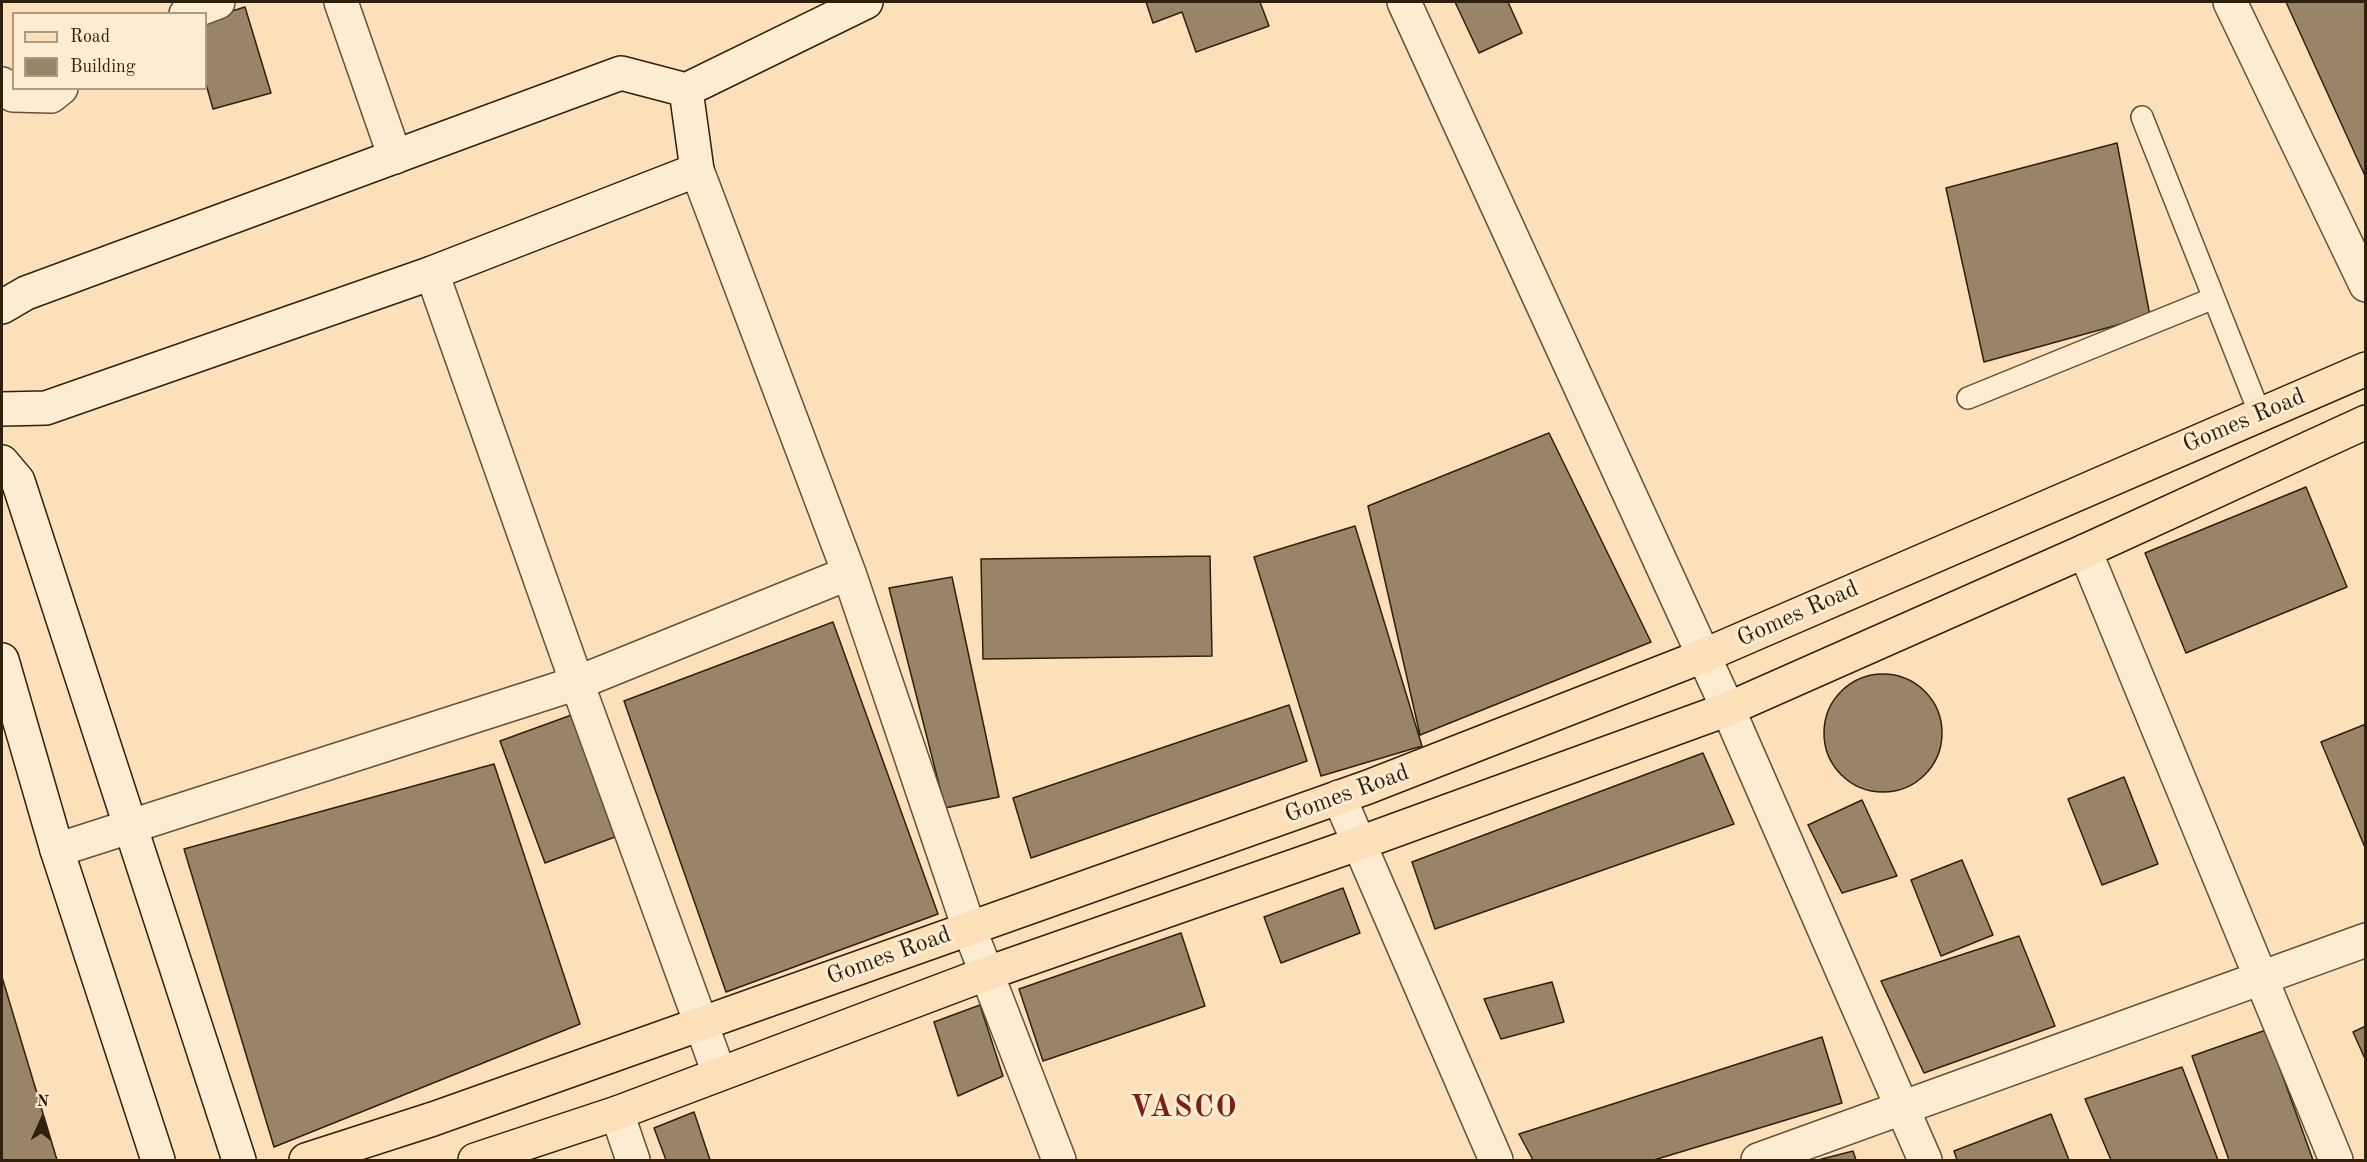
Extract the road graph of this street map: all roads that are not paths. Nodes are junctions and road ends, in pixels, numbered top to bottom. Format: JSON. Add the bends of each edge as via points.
{"nodes":[{"id":1,"x":218,"y":2,"type":"edge"},
{"id":2,"x":341,"y":2,"type":"edge"},
{"id":3,"x":866,"y":2,"type":"edge"},
{"id":4,"x":1404,"y":2,"type":"edge"},
{"id":5,"x":2230,"y":2,"type":"edge"},
{"id":6,"x":191,"y":12,"type":"edge"},
{"id":7,"x":2,"y":84,"type":"edge"},
{"id":8,"x":58,"y":90,"type":"edge"},
{"id":9,"x":686,"y":90,"type":"junction"},
{"id":10,"x":2142,"y":117,"type":"dead end"},
{"id":11,"x":395,"y":157,"type":"junction"},
{"id":12,"x":697,"y":170,"type":"junction"},
{"id":13,"x":432,"y":273,"type":"junction"},
{"id":14,"x":2366,"y":285,"type":"edge"},
{"id":15,"x":2214,"y":298,"type":"junction"},
{"id":16,"x":2,"y":307,"type":"edge"},
{"id":17,"x":2366,"y":369,"type":"edge"},
{"id":18,"x":1968,"y":398,"type":"dead end"},
{"id":19,"x":2,"y":409,"type":"edge"},
{"id":20,"x":2260,"y":414,"type":"junction"},
{"id":21,"x":2366,"y":422,"type":"edge"},
{"id":22,"x":2,"y":462,"type":"edge"},
{"id":23,"x":2085,"y":552,"type":"junction"},
{"id":24,"x":849,"y":573,"type":"junction"},
{"id":25,"x":1703,"y":656,"type":"junction"},
{"id":26,"x":2,"y":660,"type":"edge"},
{"id":27,"x":577,"y":683,"type":"junction"},
{"id":28,"x":1728,"y":709,"type":"junction"},
{"id":29,"x":1339,"y":797,"type":"junction"},
{"id":30,"x":131,"y":827,"type":"junction"},
{"id":31,"x":1360,"y":843,"type":"junction"},
{"id":32,"x":57,"y":849,"type":"junction"},
{"id":33,"x":969,"y":928,"type":"junction"},
{"id":34,"x":2366,"y":940,"type":"edge"},
{"id":35,"x":988,"y":973,"type":"junction"},
{"id":36,"x":2262,"y":978,"type":"junction"},
{"id":37,"x":700,"y":1024,"type":"junction"},
{"id":38,"x":719,"y":1073,"type":"junction"},
{"id":39,"x":1903,"y":1110,"type":"junction"},
{"id":40,"x":617,"y":1113,"type":"junction"},
{"id":41,"x":158,"y":1161,"type":"edge"},
{"id":42,"x":239,"y":1161,"type":"edge"},
{"id":43,"x":306,"y":1161,"type":"edge"},
{"id":44,"x":475,"y":1161,"type":"edge"},
{"id":45,"x":633,"y":1161,"type":"edge"},
{"id":46,"x":1059,"y":1161,"type":"edge"},
{"id":47,"x":1496,"y":1161,"type":"edge"},
{"id":48,"x":1758,"y":1161,"type":"edge"},
{"id":49,"x":1925,"y":1161,"type":"edge"},
{"id":50,"x":2336,"y":1161,"type":"edge"}],
"edges":[{"from":1,"to":6,"type":"street"},
{"from":2,"to":11,"type":"street"},
{"from":3,"to":9,"type":"street"},
{"from":4,"to":25,"type":"street"},
{"from":5,"to":14,"type":"street"},
{"from":7,"to":8,"type":"street","via":[[13,95],[51,96]]},
{"from":9,"to":11,"type":"street","via":[[621,73]]},
{"from":9,"to":12,"type":"street"},
{"from":10,"to":15,"type":"lane"},
{"from":11,"to":16,"type":"street","via":[[26,293]]},
{"from":12,"to":13,"type":"street"},
{"from":12,"to":24,"type":"street"},
{"from":13,"to":19,"type":"street","via":[[46,408]]},
{"from":13,"to":27,"type":"street"},
{"from":15,"to":18,"type":"lane"},
{"from":15,"to":20,"type":"lane"},
{"from":17,"to":20,"type":"main road","name":"Gomes Road"},
{"from":20,"to":25,"type":"main road","name":"Gomes Road"},
{"from":21,"to":23,"type":"main road","name":"Gomes Road"},
{"from":22,"to":30,"type":"street","via":[[18,481]]},
{"from":23,"to":28,"type":"main road","name":"Gomes Road"},
{"from":23,"to":36,"type":"street"},
{"from":24,"to":27,"type":"street"},
{"from":24,"to":33,"type":"street"},
{"from":25,"to":28,"type":"street"},
{"from":25,"to":29,"type":"main road","name":"Gomes Road"},
{"from":26,"to":32,"type":"street"},
{"from":27,"to":30,"type":"street"},
{"from":27,"to":37,"type":"street"},
{"from":28,"to":31,"type":"main road","name":"Gomes Road"},
{"from":28,"to":39,"type":"street"},
{"from":29,"to":31,"type":"street"},
{"from":29,"to":33,"type":"main road","name":"Gomes Road"},
{"from":30,"to":32,"type":"street"},
{"from":30,"to":42,"type":"street"},
{"from":31,"to":35,"type":"main road","name":"Gomes Road"},
{"from":31,"to":47,"type":"street"},
{"from":32,"to":41,"type":"street"},
{"from":33,"to":35,"type":"street"},
{"from":33,"to":37,"type":"main road","name":"Gomes Road"},
{"from":34,"to":36,"type":"street"},
{"from":35,"to":38,"type":"main road","name":"Gomes Road"},
{"from":35,"to":46,"type":"street"},
{"from":36,"to":39,"type":"street"},
{"from":36,"to":50,"type":"street"},
{"from":37,"to":38,"type":"street"},
{"from":37,"to":43,"type":"main road","name":"Gomes Road"},
{"from":38,"to":40,"type":"main road","name":"Gomes Road"},
{"from":39,"to":48,"type":"street"},
{"from":39,"to":49,"type":"street"},
{"from":40,"to":44,"type":"main road","name":"Gomes Road"},
{"from":40,"to":45,"type":"street"}]}
